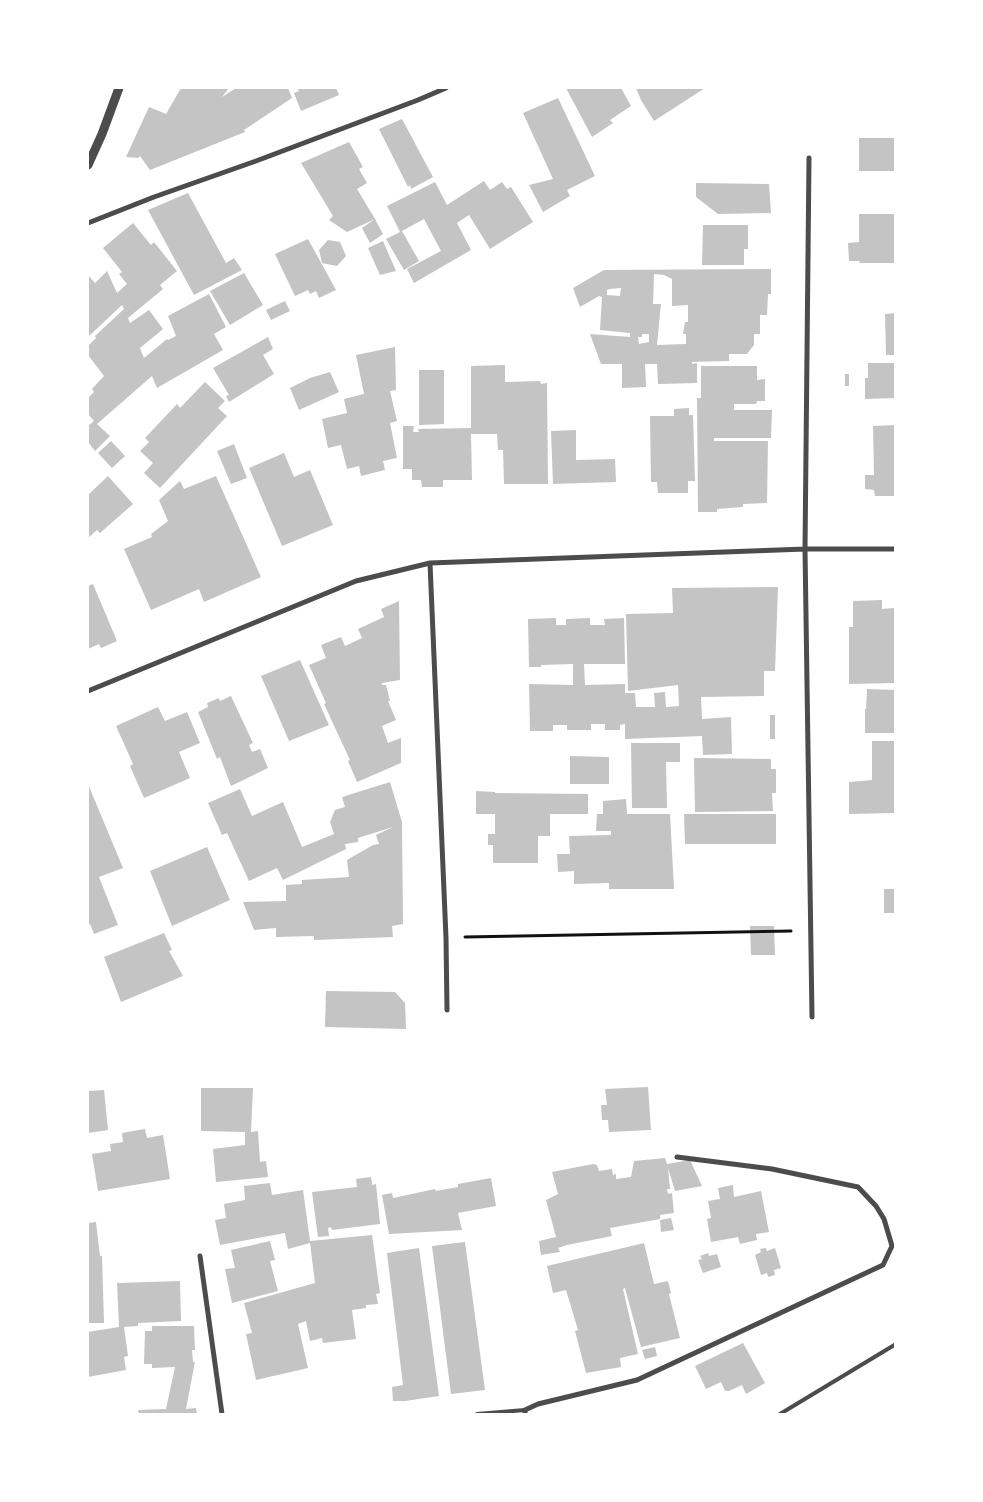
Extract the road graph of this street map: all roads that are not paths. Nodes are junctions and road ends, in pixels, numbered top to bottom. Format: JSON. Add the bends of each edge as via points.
{"nodes":[{"id":1,"x":118,"y":88,"type":"edge"},
{"id":2,"x":446,"y":88,"type":"edge"},
{"id":3,"x":809,"y":158,"type":"dead end"},
{"id":4,"x":88,"y":165,"type":"edge"},
{"id":5,"x":88,"y":223,"type":"edge"},
{"id":6,"x":805,"y":549,"type":"junction"},
{"id":7,"x":896,"y":549,"type":"edge"},
{"id":8,"x":430,"y":563,"type":"junction"},
{"id":9,"x":88,"y":691,"type":"edge"},
{"id":10,"x":447,"y":1010,"type":"dead end"},
{"id":11,"x":812,"y":1017,"type":"dead end"},
{"id":12,"x":678,"y":1157,"type":"dead end"},
{"id":13,"x":200,"y":1256,"type":"dead end"},
{"id":14,"x":896,"y":1344,"type":"edge"},
{"id":15,"x":525,"y":1412,"type":"edge"},
{"id":16,"x":222,"y":1414,"type":"edge"},
{"id":17,"x":477,"y":1414,"type":"edge"},
{"id":18,"x":780,"y":1414,"type":"edge"}],
"edges":[{"from":1,"to":4,"type":"street"},
{"from":2,"to":5,"type":"street"},
{"from":3,"to":6,"type":"street"},
{"from":6,"to":7,"type":"street"},
{"from":6,"to":8,"type":"street"},
{"from":6,"to":11,"type":"street"},
{"from":8,"to":9,"type":"street","via":[[356,581]]},
{"from":8,"to":10,"type":"street"},
{"from":12,"to":15,"type":"street","via":[[772,1169],[858,1187],[884,1218],[892,1246],[883,1265],[637,1380],[538,1404]]},
{"from":13,"to":16,"type":"street"},
{"from":14,"to":18,"type":"lane"},
{"from":15,"to":17,"type":"lane"}]}
